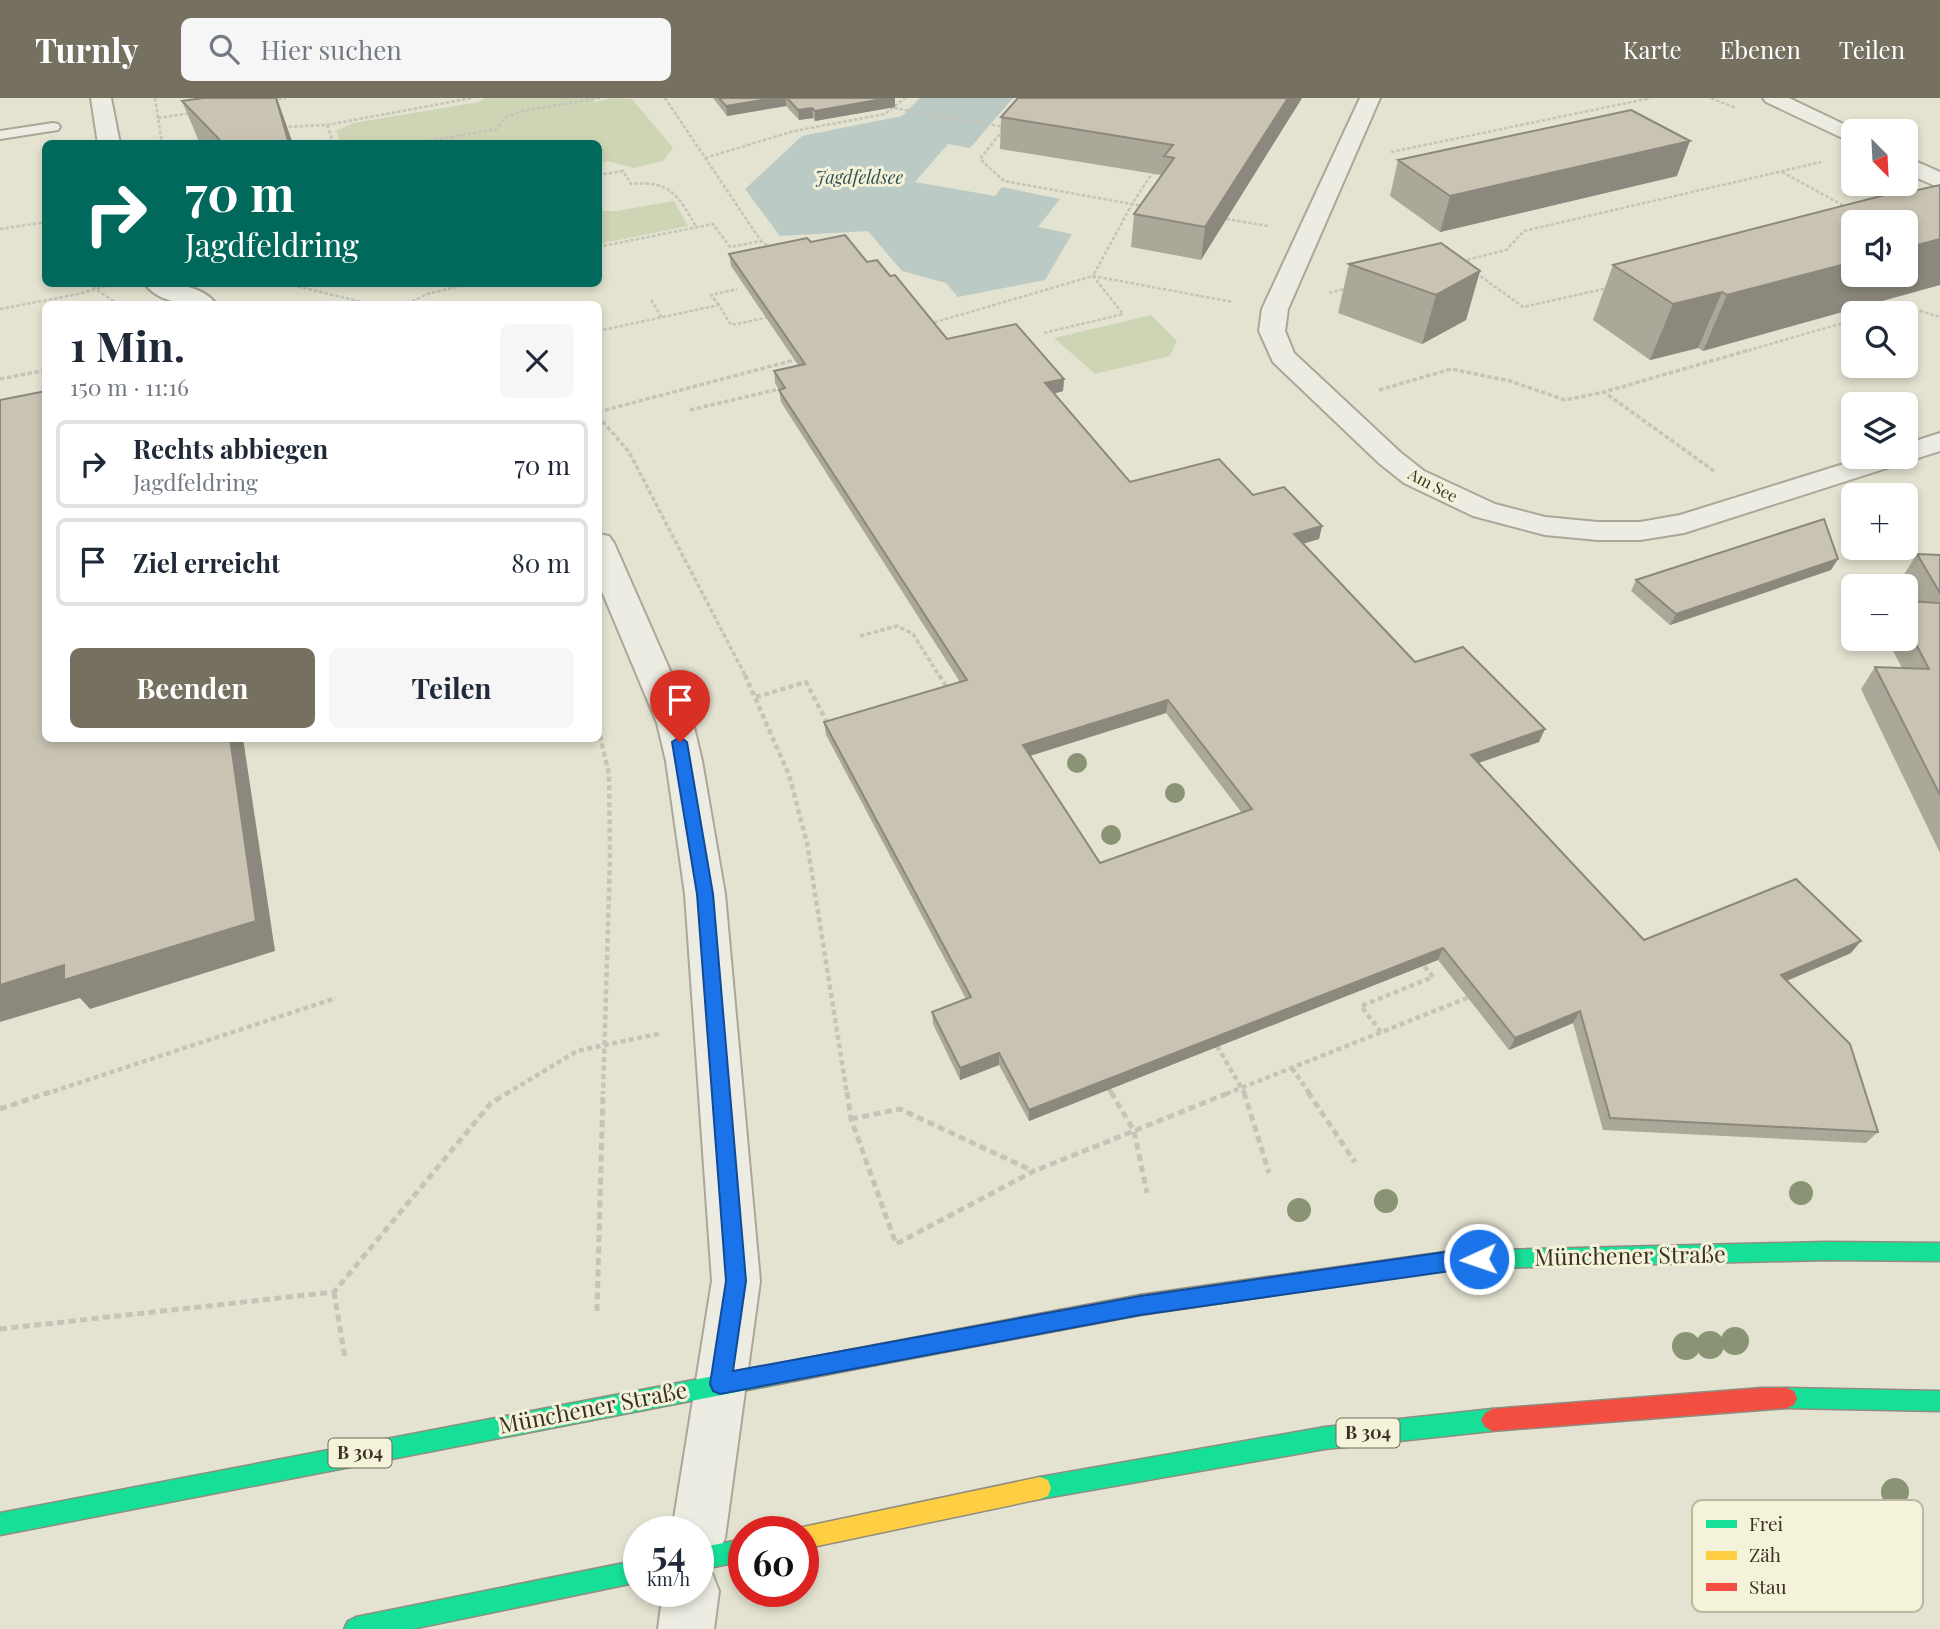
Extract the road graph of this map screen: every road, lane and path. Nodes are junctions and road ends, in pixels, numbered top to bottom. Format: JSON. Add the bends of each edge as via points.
{"nodes":[{"id":1,"x":101,"y":98,"type":"edge"},
{"id":2,"x":155,"y":98,"type":"edge"},
{"id":3,"x":286,"y":98,"type":"edge"},
{"id":4,"x":472,"y":98,"type":"edge"},
{"id":5,"x":600,"y":98,"type":"edge"},
{"id":6,"x":665,"y":98,"type":"edge"},
{"id":7,"x":905,"y":98,"type":"edge"},
{"id":8,"x":1370,"y":98,"type":"edge"},
{"id":9,"x":1651,"y":98,"type":"edge"},
{"id":10,"x":1773,"y":98,"type":"edge"},
{"id":11,"x":588,"y":99,"type":"edge"},
{"id":12,"x":261,"y":102,"type":"edge"},
{"id":13,"x":894,"y":108,"type":"junction"},
{"id":14,"x":196,"y":112,"type":"edge"},
{"id":15,"x":158,"y":118,"type":"junction"},
{"id":16,"x":327,"y":125,"type":"junction"},
{"id":17,"x":53,"y":127,"type":"dead end"},
{"id":18,"x":281,"y":128,"type":"edge"},
{"id":19,"x":1841,"y":131,"type":"edge"},
{"id":20,"x":6,"y":134,"type":"edge"},
{"id":21,"x":107,"y":140,"type":"edge"},
{"id":22,"x":161,"y":140,"type":"edge"},
{"id":23,"x":333,"y":140,"type":"edge"},
{"id":24,"x":437,"y":140,"type":"edge"},
{"id":25,"x":0,"y":147,"type":"edge"},
{"id":26,"x":1347,"y":151,"type":"junction"},
{"id":27,"x":705,"y":158,"type":"junction"},
{"id":28,"x":1822,"y":162,"type":"dead end"},
{"id":29,"x":1918,"y":170,"type":"edge"},
{"id":30,"x":1153,"y":172,"type":"edge"},
{"id":31,"x":1781,"y":172,"type":"junction"},
{"id":32,"x":602,"y":174,"type":"edge"},
{"id":33,"x":1940,"y":181,"type":"edge"},
{"id":34,"x":1132,"y":204,"type":"junction"},
{"id":35,"x":1144,"y":206,"type":"edge"},
{"id":36,"x":1848,"y":208,"type":"edge"},
{"id":37,"x":1220,"y":218,"type":"edge"},
{"id":38,"x":42,"y":223,"type":"edge"},
{"id":39,"x":697,"y":228,"type":"junction"},
{"id":40,"x":0,"y":229,"type":"edge"},
{"id":41,"x":1310,"y":232,"type":"junction"},
{"id":42,"x":761,"y":241,"type":"junction"},
{"id":43,"x":602,"y":246,"type":"edge"},
{"id":44,"x":772,"y":248,"type":"edge"},
{"id":45,"x":1093,"y":276,"type":"junction"},
{"id":46,"x":1617,"y":286,"type":"dead end"},
{"id":47,"x":93,"y":287,"type":"edge"},
{"id":48,"x":102,"y":287,"type":"edge"},
{"id":49,"x":165,"y":287,"type":"edge"},
{"id":50,"x":298,"y":287,"type":"edge"},
{"id":51,"x":455,"y":287,"type":"edge"},
{"id":52,"x":1348,"y":288,"type":"dead end"},
{"id":53,"x":96,"y":289,"type":"junction"},
{"id":54,"x":737,"y":289,"type":"dead end"},
{"id":55,"x":651,"y":300,"type":"dead end"},
{"id":56,"x":114,"y":301,"type":"edge"},
{"id":57,"x":196,"y":301,"type":"edge"},
{"id":58,"x":358,"y":301,"type":"edge"},
{"id":59,"x":411,"y":301,"type":"edge"},
{"id":60,"x":1278,"y":303,"type":"junction"},
{"id":61,"x":719,"y":305,"type":"junction"},
{"id":62,"x":0,"y":309,"type":"edge"},
{"id":63,"x":1918,"y":310,"type":"edge"},
{"id":64,"x":776,"y":316,"type":"edge"},
{"id":65,"x":1940,"y":317,"type":"edge"},
{"id":66,"x":662,"y":318,"type":"junction"},
{"id":67,"x":1841,"y":323,"type":"edge"},
{"id":68,"x":920,"y":327,"type":"edge"},
{"id":69,"x":602,"y":330,"type":"edge"},
{"id":70,"x":1044,"y":333,"type":"dead end"},
{"id":71,"x":800,"y":359,"type":"edge"},
{"id":72,"x":42,"y":371,"type":"edge"},
{"id":73,"x":0,"y":379,"type":"edge"},
{"id":74,"x":779,"y":389,"type":"edge"},
{"id":75,"x":1604,"y":391,"type":"junction"},
{"id":76,"x":1332,"y":404,"type":"junction"},
{"id":77,"x":690,"y":410,"type":"dead end"},
{"id":78,"x":602,"y":413,"type":"edge"},
{"id":79,"x":602,"y":419,"type":"edge"},
{"id":80,"x":1940,"y":442,"type":"edge"},
{"id":81,"x":1918,"y":449,"type":"edge"},
{"id":82,"x":1857,"y":469,"type":"edge"},
{"id":83,"x":1756,"y":501,"type":"junction"},
{"id":84,"x":602,"y":552,"type":"edge"},
{"id":85,"x":860,"y":636,"type":"dead end"},
{"id":86,"x":947,"y":687,"type":"junction"},
{"id":87,"x":933,"y":691,"type":"edge"},
{"id":88,"x":756,"y":696,"type":"junction"},
{"id":89,"x":953,"y":697,"type":"edge"},
{"id":90,"x":841,"y":718,"type":"edge"},
{"id":91,"x":602,"y":742,"type":"edge"},
{"id":92,"x":1424,"y":966,"type":"edge"},
{"id":93,"x":1479,"y":993,"type":"edge"},
{"id":94,"x":336,"y":998,"type":"dead end"},
{"id":95,"x":715,"y":1022,"type":"junction"},
{"id":96,"x":1381,"y":1032,"type":"junction"},
{"id":97,"x":606,"y":1044,"type":"junction"},
{"id":98,"x":1217,"y":1046,"type":"edge"},
{"id":99,"x":1292,"y":1068,"type":"junction"},
{"id":100,"x":1243,"y":1088,"type":"junction"},
{"id":101,"x":1109,"y":1089,"type":"edge"},
{"id":102,"x":0,"y":1109,"type":"edge"},
{"id":103,"x":851,"y":1119,"type":"junction"},
{"id":104,"x":1134,"y":1131,"type":"junction"},
{"id":105,"x":1355,"y":1162,"type":"dead end"},
{"id":106,"x":1034,"y":1171,"type":"junction"},
{"id":107,"x":1269,"y":1173,"type":"dead end"},
{"id":108,"x":1147,"y":1193,"type":"dead end"},
{"id":109,"x":1940,"y":1252,"type":"edge"},
{"id":110,"x":334,"y":1292,"type":"junction"},
{"id":111,"x":597,"y":1311,"type":"dead end"},
{"id":112,"x":0,"y":1329,"type":"edge"},
{"id":113,"x":345,"y":1359,"type":"dead end"},
{"id":114,"x":720,"y":1384,"type":"junction"},
{"id":115,"x":1940,"y":1401,"type":"edge"},
{"id":116,"x":701,"y":1516,"type":"edge"},
{"id":117,"x":0,"y":1524,"type":"edge"},
{"id":118,"x":819,"y":1535,"type":"edge"},
{"id":119,"x":623,"y":1574,"type":"edge"},
{"id":120,"x":689,"y":1607,"type":"edge"},
{"id":121,"x":356,"y":1629,"type":"edge"},
{"id":122,"x":686,"y":1629,"type":"edge"}],
"edges":[{"from":1,"to":21,"type":"street"},
{"from":2,"to":15,"type":"path"},
{"from":3,"to":12,"type":"path"},
{"from":4,"to":16,"type":"path"},
{"from":5,"to":11,"type":"path"},
{"from":6,"to":27,"type":"path"},
{"from":7,"to":13,"type":"path"},
{"from":8,"to":26,"type":"street","name":"Am See"},
{"from":9,"to":26,"type":"path","via":[[1382,153]]},
{"from":10,"to":19,"type":"street"},
{"from":11,"to":24,"type":"path","via":[[522,111],[506,117],[496,130]]},
{"from":13,"to":27,"type":"path"},
{"from":13,"to":34,"type":"path","via":[[1006,127],[980,159],[1004,181]]},
{"from":14,"to":15,"type":"path"},
{"from":15,"to":22,"type":"path"},
{"from":16,"to":18,"type":"path"},
{"from":16,"to":23,"type":"path"},
{"from":17,"to":20,"type":"lane"},
{"from":20,"to":25,"type":"lane"},
{"from":26,"to":41,"type":"street","name":"Am See"},
{"from":27,"to":42,"type":"path"},
{"from":28,"to":31,"type":"path"},
{"from":29,"to":33,"type":"street"},
{"from":30,"to":34,"type":"path"},
{"from":31,"to":36,"type":"path"},
{"from":31,"to":46,"type":"path","via":[[1524,231],[1506,250],[1461,262],[1523,307]]},
{"from":32,"to":39,"type":"path","via":[[623,171],[631,184],[663,183],[675,191]]},
{"from":34,"to":35,"type":"path"},
{"from":34,"to":45,"type":"path"},
{"from":37,"to":41,"type":"path"},
{"from":38,"to":40,"type":"path"},
{"from":39,"to":42,"type":"path","via":[[713,224],[730,247]]},
{"from":39,"to":43,"type":"path"},
{"from":41,"to":60,"type":"street","name":"Am See"},
{"from":42,"to":44,"type":"path"},
{"from":45,"to":60,"type":"path"},
{"from":45,"to":68,"type":"path"},
{"from":45,"to":70,"type":"path","via":[[1124,314]]},
{"from":47,"to":53,"type":"path"},
{"from":48,"to":53,"type":"path"},
{"from":49,"to":57,"type":"street"},
{"from":50,"to":58,"type":"path"},
{"from":51,"to":59,"type":"path"},
{"from":52,"to":60,"type":"path"},
{"from":53,"to":56,"type":"path"},
{"from":53,"to":62,"type":"path"},
{"from":54,"to":61,"type":"path","via":[[711,295]]},
{"from":55,"to":66,"type":"path"},
{"from":60,"to":76,"type":"street","name":"Am See","via":[[1272,331],[1282,356]]},
{"from":61,"to":64,"type":"path","via":[[732,325]]},
{"from":61,"to":66,"type":"path"},
{"from":63,"to":65,"type":"path"},
{"from":66,"to":69,"type":"path"},
{"from":67,"to":75,"type":"path"},
{"from":71,"to":78,"type":"path"},
{"from":72,"to":73,"type":"path"},
{"from":74,"to":77,"type":"path"},
{"from":75,"to":76,"type":"path","via":[[1564,400],[1510,381],[1451,369]]},
{"from":75,"to":83,"type":"path"},
{"from":76,"to":83,"type":"street","name":"Am See","via":[[1414,477],[1484,510],[1545,526],[1640,531],[1684,524]]},
{"from":79,"to":88,"type":"path","via":[[629,452]]},
{"from":80,"to":81,"type":"street"},
{"from":82,"to":83,"type":"street","name":"Am See"},
{"from":84,"to":95,"type":"street","via":[[675,723],[705,894]]},
{"from":85,"to":86,"type":"path","via":[[897,626],[913,634]]},
{"from":86,"to":87,"type":"path"},
{"from":86,"to":89,"type":"path"},
{"from":88,"to":90,"type":"path","via":[[806,682],[828,722]]},
{"from":88,"to":103,"type":"path","via":[[789,775],[807,843]]},
{"from":91,"to":97,"type":"path","via":[[609,774]]},
{"from":92,"to":96,"type":"path","via":[[1433,977],[1361,1006]]},
{"from":93,"to":96,"type":"path"},
{"from":94,"to":102,"type":"path"},
{"from":95,"to":97,"type":"path"},
{"from":95,"to":114,"type":"street","via":[[736,1281]]},
{"from":96,"to":99,"type":"path"},
{"from":97,"to":110,"type":"path","via":[[577,1051],[491,1103]]},
{"from":97,"to":111,"type":"path"},
{"from":98,"to":100,"type":"path"},
{"from":99,"to":100,"type":"path"},
{"from":99,"to":105,"type":"path"},
{"from":100,"to":104,"type":"path"},
{"from":100,"to":107,"type":"path"},
{"from":101,"to":104,"type":"path"},
{"from":103,"to":106,"type":"path","via":[[900,1109]]},
{"from":103,"to":106,"type":"path","via":[[896,1244]]},
{"from":104,"to":106,"type":"path"},
{"from":104,"to":108,"type":"path"},
{"from":109,"to":114,"type":"main road","name":"Münchener Straße","number":"B 304","via":[[1452,1260],[1140,1305]]},
{"from":110,"to":112,"type":"path"},
{"from":110,"to":113,"type":"path"},
{"from":114,"to":116,"type":"street"},
{"from":114,"to":117,"type":"main road","name":"Münchener Straße","number":"B 304"},
{"from":115,"to":118,"type":"main road","number":"B 304","via":[[1762,1398],[1559,1413],[1325,1438],[1047,1487]]},
{"from":119,"to":121,"type":"main road"},
{"from":120,"to":122,"type":"street"}]}
